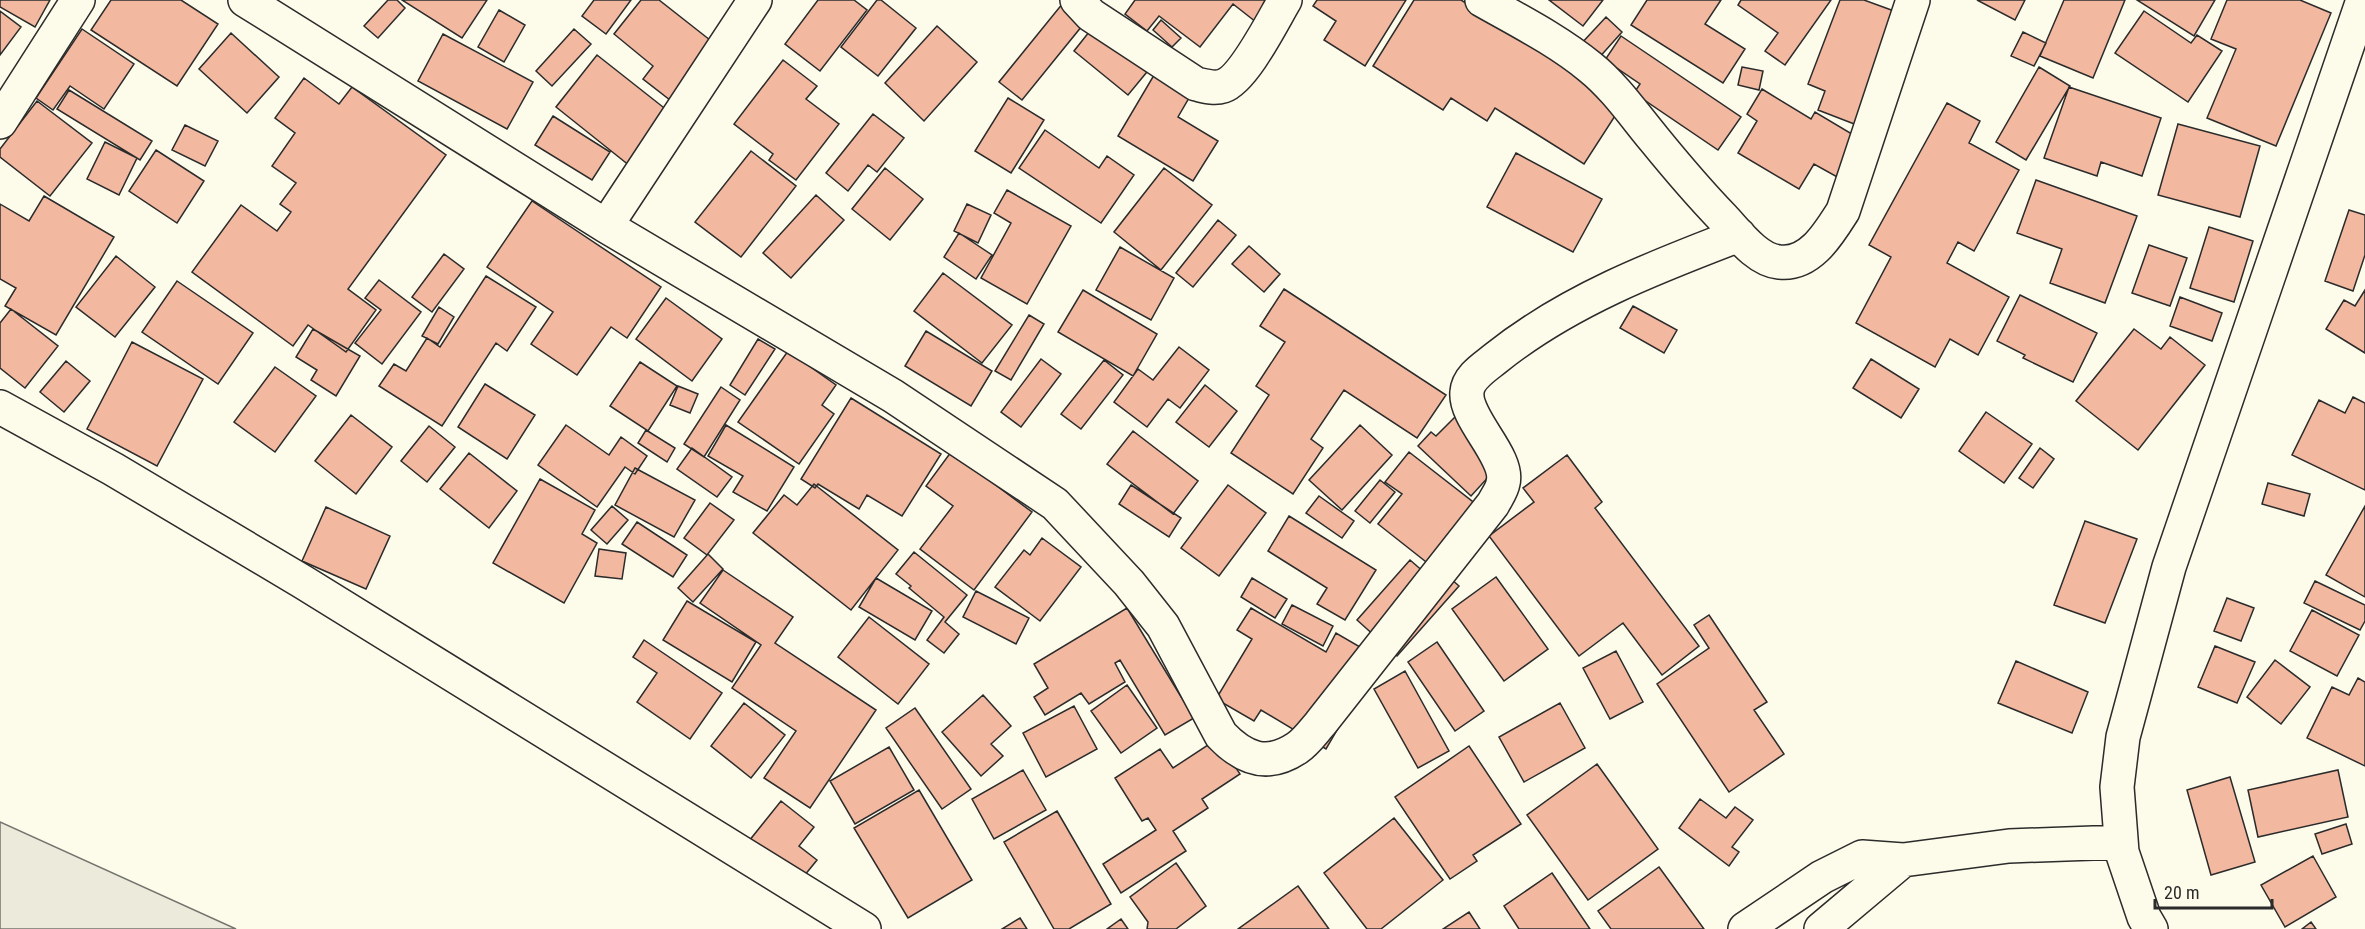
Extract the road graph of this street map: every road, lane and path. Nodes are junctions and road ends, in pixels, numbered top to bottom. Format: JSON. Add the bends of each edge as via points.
{"nodes":[{"id":1,"x":78,"y":0,"type":"edge"},
{"id":2,"x":245,"y":0,"type":"edge"},
{"id":3,"x":755,"y":0,"type":"edge"},
{"id":4,"x":1077,"y":0,"type":"edge"},
{"id":5,"x":1285,"y":0,"type":"edge"},
{"id":6,"x":1482,"y":0,"type":"edge"},
{"id":7,"x":1913,"y":0,"type":"edge"},
{"id":8,"x":2363,"y":0,"type":"edge"},
{"id":9,"x":0,"y":122,"type":"edge"},
{"id":10,"x":606,"y":226,"type":"junction"},
{"id":11,"x":1739,"y":235,"type":"junction"},
{"id":12,"x":0,"y":407,"type":"edge"},
{"id":13,"x":2121,"y":842,"type":"junction"},
{"id":14,"x":1903,"y":860,"type":"junction"},
{"id":15,"x":864,"y":929,"type":"edge"},
{"id":16,"x":1745,"y":929,"type":"edge"},
{"id":17,"x":1821,"y":929,"type":"edge"},
{"id":18,"x":2151,"y":929,"type":"edge"}],
"edges":[{"from":1,"to":9,"type":"street"},
{"from":2,"to":10,"type":"street"},
{"from":3,"to":10,"type":"street"},
{"from":4,"to":5,"type":"street","via":[[1091,15],[1196,84],[1210,87],[1224,86],[1241,74]]},
{"from":6,"to":11,"type":"street","via":[[1557,43],[1592,69]]},
{"from":7,"to":11,"type":"street","via":[[1852,188],[1824,242],[1797,261],[1780,262],[1762,256]]},
{"from":8,"to":13,"type":"street","via":[[2169,567],[2123,736],[2117,787]]},
{"from":10,"to":11,"type":"street","via":[[893,396],[1055,504],[1129,583],[1163,626],[1221,735],[1234,749],[1251,758],[1276,758],[1297,748],[1320,724],[1493,504],[1504,482],[1502,468],[1467,403],[1467,390],[1476,374],[1509,347],[1590,298]]},
{"from":12,"to":15,"type":"street","via":[[303,582]]},
{"from":13,"to":14,"type":"street","via":[[2009,846]]},
{"from":13,"to":18,"type":"street","via":[[2140,907]]},
{"from":14,"to":16,"type":"street","via":[[1862,857],[1822,877]]},
{"from":14,"to":17,"type":"street"}]}
